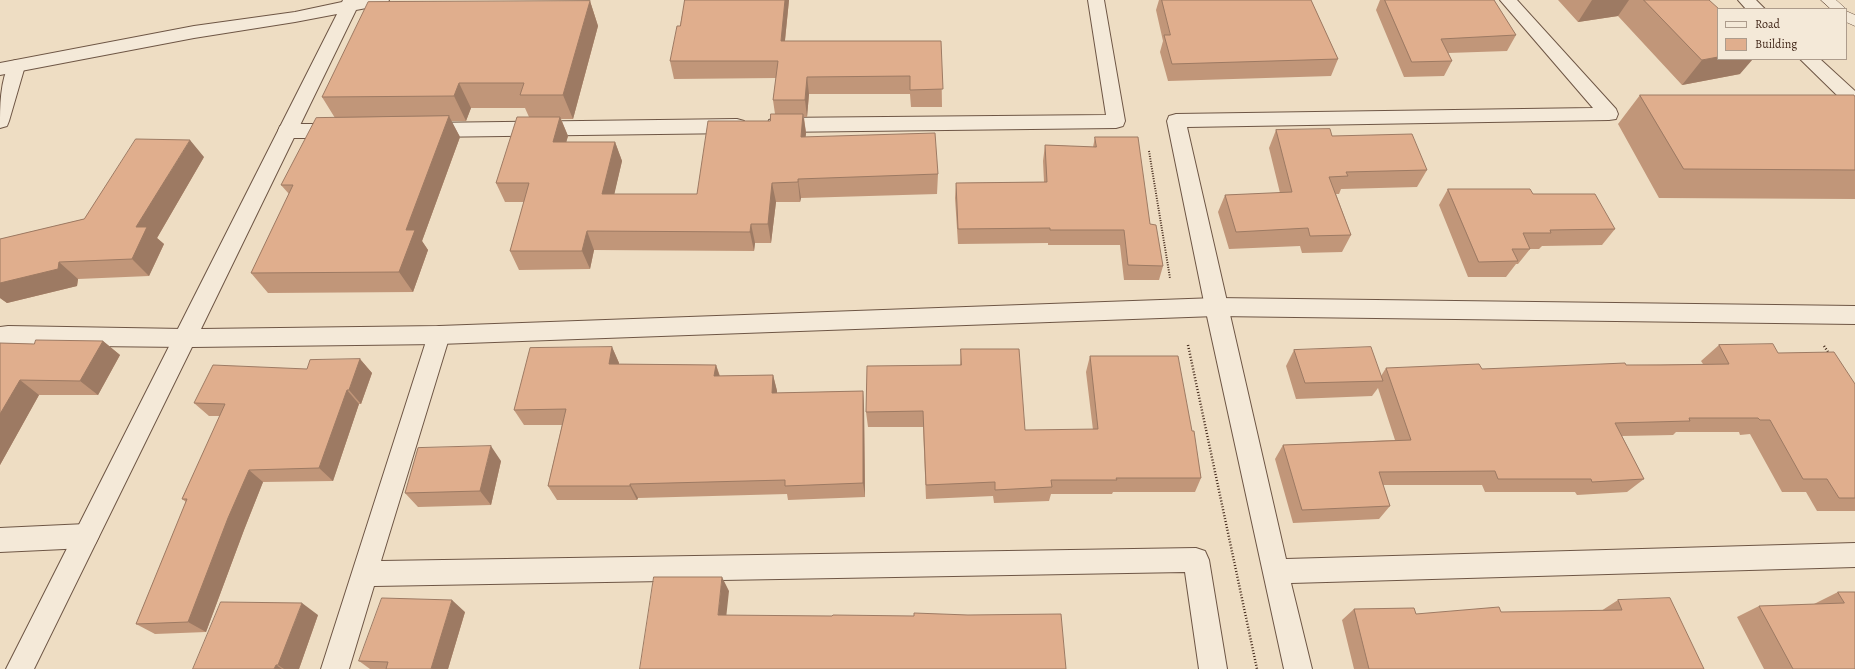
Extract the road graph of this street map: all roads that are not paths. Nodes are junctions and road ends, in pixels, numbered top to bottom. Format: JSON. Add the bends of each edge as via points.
{"nodes":[{"id":1,"x":381,"y":0,"type":"edge"},
{"id":2,"x":1096,"y":0,"type":"edge"},
{"id":3,"x":1508,"y":0,"type":"edge"},
{"id":4,"x":1746,"y":0,"type":"edge"},
{"id":5,"x":1828,"y":0,"type":"edge"},
{"id":6,"x":350,"y":3,"type":"edge"},
{"id":7,"x":1755,"y":8,"type":"edge"},
{"id":8,"x":1838,"y":8,"type":"edge"},
{"id":9,"x":1847,"y":16,"type":"edge"},
{"id":10,"x":1855,"y":22,"type":"edge"},
{"id":11,"x":1810,"y":60,"type":"edge"},
{"id":12,"x":8,"y":67,"type":"edge"},
{"id":13,"x":1855,"y":102,"type":"edge"},
{"id":14,"x":0,"y":121,"type":"edge"},
{"id":15,"x":405,"y":130,"type":"edge"},
{"id":16,"x":287,"y":131,"type":"junction"},
{"id":17,"x":357,"y":131,"type":"edge"},
{"id":18,"x":1216,"y":307,"type":"junction"},
{"id":19,"x":1855,"y":315,"type":"edge"},
{"id":20,"x":439,"y":335,"type":"junction"},
{"id":21,"x":0,"y":336,"type":"edge"},
{"id":22,"x":184,"y":338,"type":"junction"},
{"id":23,"x":86,"y":536,"type":"junction"},
{"id":24,"x":0,"y":540,"type":"edge"},
{"id":25,"x":1855,"y":555,"type":"edge"},
{"id":26,"x":1277,"y":570,"type":"junction"},
{"id":27,"x":364,"y":574,"type":"junction"},
{"id":28,"x":20,"y":669,"type":"edge"},
{"id":29,"x":335,"y":669,"type":"edge"},
{"id":30,"x":1213,"y":669,"type":"edge"},
{"id":31,"x":1298,"y":669,"type":"edge"}],
"edges":[{"from":1,"to":6,"type":"street"},
{"from":2,"to":15,"type":"street","via":[[1116,121]]},
{"from":3,"to":18,"type":"street","via":[[1609,114],[1176,121]]},
{"from":4,"to":7,"type":"street"},
{"from":5,"to":8,"type":"lane"},
{"from":6,"to":12,"type":"street","via":[[294,17],[179,35]]},
{"from":6,"to":16,"type":"street"},
{"from":9,"to":10,"type":"lane"},
{"from":11,"to":13,"type":"street"},
{"from":12,"to":14,"type":"street"},
{"from":16,"to":17,"type":"street"},
{"from":16,"to":22,"type":"street"},
{"from":18,"to":19,"type":"street"},
{"from":18,"to":20,"type":"street"},
{"from":18,"to":26,"type":"street"},
{"from":20,"to":22,"type":"street"},
{"from":20,"to":27,"type":"street"},
{"from":21,"to":22,"type":"street"},
{"from":22,"to":23,"type":"street"},
{"from":23,"to":24,"type":"street"},
{"from":23,"to":28,"type":"street"},
{"from":25,"to":26,"type":"street"},
{"from":26,"to":31,"type":"street"},
{"from":27,"to":29,"type":"street"},
{"from":27,"to":30,"type":"street","via":[[1196,560]]}]}
